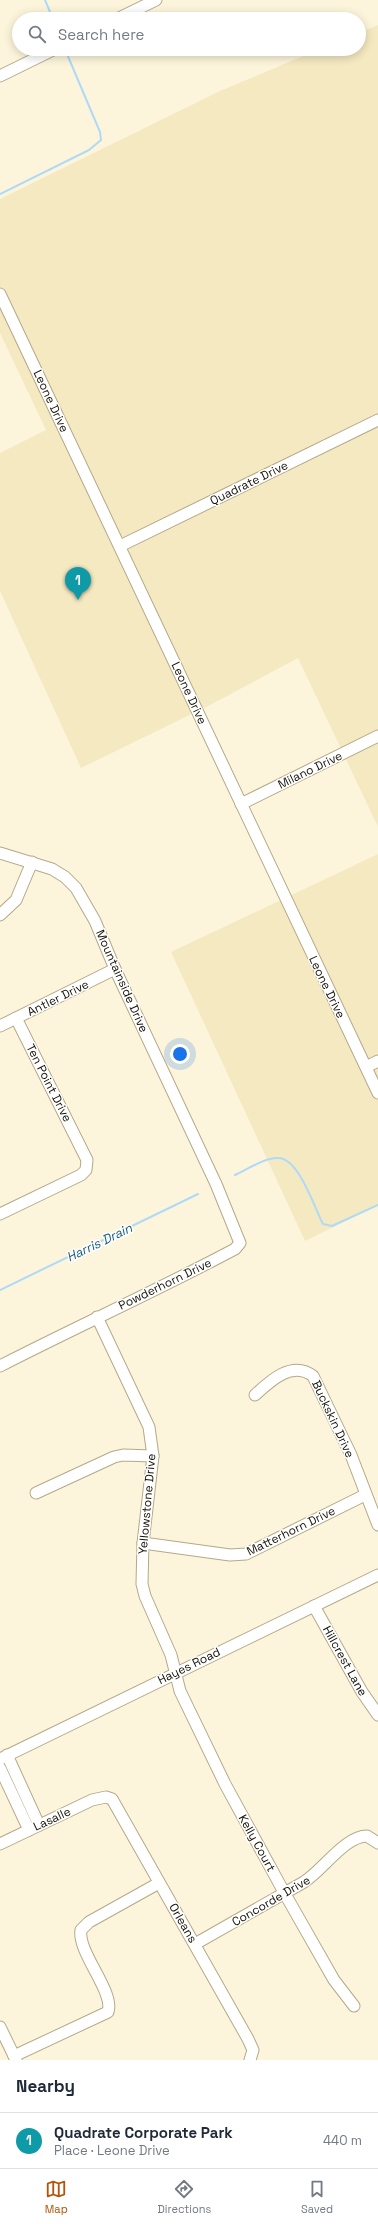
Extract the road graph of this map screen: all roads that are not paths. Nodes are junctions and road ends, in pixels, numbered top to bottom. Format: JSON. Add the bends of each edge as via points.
{"nodes":[{"id":1,"x":156,"y":0,"type":"edge"},
{"id":2,"x":131,"y":12,"type":"edge"},
{"id":3,"x":41,"y":56,"type":"edge"},
{"id":4,"x":0,"y":76,"type":"edge"},
{"id":5,"x":0,"y":294,"type":"edge"},
{"id":6,"x":378,"y":420,"type":"edge"},
{"id":7,"x":120,"y":546,"type":"junction"},
{"id":8,"x":378,"y":736,"type":"edge"},
{"id":9,"x":241,"y":804,"type":"junction"},
{"id":10,"x":0,"y":853,"type":"edge"},
{"id":11,"x":32,"y":862,"type":"junction"},
{"id":12,"x":0,"y":916,"type":"edge"},
{"id":13,"x":115,"y":970,"type":"junction"},
{"id":14,"x":16,"y":1018,"type":"junction"},
{"id":15,"x":0,"y":1026,"type":"edge"},
{"id":16,"x":378,"y":1061,"type":"edge"},
{"id":17,"x":366,"y":1067,"type":"junction"},
{"id":18,"x":378,"y":1093,"type":"edge"},
{"id":19,"x":202,"y":1153,"type":"joint"},
{"id":20,"x":1,"y":1212,"type":"edge"},
{"id":21,"x":97,"y":1317,"type":"junction"},
{"id":22,"x":0,"y":1366,"type":"edge"},
{"id":23,"x":255,"y":1395,"type":"dead end"},
{"id":24,"x":153,"y":1456,"type":"junction"},
{"id":25,"x":36,"y":1493,"type":"dead end"},
{"id":26,"x":365,"y":1495,"type":"junction"},
{"id":27,"x":378,"y":1525,"type":"edge"},
{"id":28,"x":143,"y":1543,"type":"junction"},
{"id":29,"x":378,"y":1575,"type":"edge"},
{"id":30,"x":314,"y":1606,"type":"junction"},
{"id":31,"x":175,"y":1673,"type":"junction"},
{"id":32,"x":378,"y":1715,"type":"edge"},
{"id":33,"x":4,"y":1757,"type":"edge"},
{"id":34,"x":0,"y":1768,"type":"edge"},
{"id":35,"x":106,"y":1797,"type":"joint"},
{"id":36,"x":34,"y":1827,"type":"junction"},
{"id":37,"x":378,"y":1843,"type":"edge"},
{"id":38,"x":0,"y":1844,"type":"edge"},
{"id":39,"x":160,"y":1883,"type":"junction"},
{"id":40,"x":285,"y":1894,"type":"junction"},
{"id":41,"x":195,"y":1944,"type":"junction"},
{"id":42,"x":354,"y":2006,"type":"dead end"},
{"id":43,"x":0,"y":2027,"type":"edge"},
{"id":44,"x":251,"y":2057,"type":"edge"},
{"id":45,"x":15,"y":2058,"type":"edge"}],
"edges":[{"from":1,"to":2,"type":"street"},
{"from":3,"to":4,"type":"street"},
{"from":5,"to":7,"type":"street","name":"Leone Drive"},
{"from":6,"to":7,"type":"street","name":"Quadrate Drive"},
{"from":7,"to":9,"type":"street","name":"Leone Drive"},
{"from":8,"to":9,"type":"street","name":"Milano Drive"},
{"from":9,"to":17,"type":"street","name":"Leone Drive"},
{"from":10,"to":11,"type":"street","name":"Mountainside Drive"},
{"from":11,"to":12,"type":"street","via":[[16,900]]},
{"from":11,"to":13,"type":"street","name":"Mountainside Drive","via":[[52,869],[76,888],[95,921]]},
{"from":13,"to":14,"type":"street","name":"Antler Drive"},
{"from":13,"to":19,"type":"street","name":"Mountainside Drive"},
{"from":14,"to":15,"type":"street","name":"Antler Drive"},
{"from":14,"to":20,"type":"street","name":"Ten Point Drive","via":[[87,1160],[86,1170],[81,1175]]},
{"from":16,"to":17,"type":"street"},
{"from":17,"to":18,"type":"street","name":"Leone Drive"},
{"from":19,"to":21,"type":"street","name":"Powderhorn Drive","via":[[240,1243],[235,1249],[178,1279]]},
{"from":21,"to":22,"type":"street","name":"Powderhorn Drive"},
{"from":21,"to":24,"type":"street","name":"Yellowstone Drive","via":[[149,1427]]},
{"from":23,"to":26,"type":"street","name":"Buckskin Drive","via":[[284,1373],[300,1370],[313,1376],[351,1455]]},
{"from":24,"to":25,"type":"street","via":[[114,1457]]},
{"from":24,"to":28,"type":"street","name":"Yellowstone Drive"},
{"from":26,"to":27,"type":"street","name":"Buckskin Drive"},
{"from":26,"to":28,"type":"street","name":"Matterhorn Drive","via":[[246,1554],[230,1555]]},
{"from":28,"to":31,"type":"street","name":"Yellowstone Drive","via":[[143,1592],[171,1655]]},
{"from":29,"to":30,"type":"street","name":"Hayes Road"},
{"from":30,"to":31,"type":"street","name":"Hayes Road"},
{"from":30,"to":32,"type":"street","name":"Hillcrest Lane","via":[[362,1692]]},
{"from":31,"to":33,"type":"street","name":"Hayes Road"},
{"from":31,"to":40,"type":"street","name":"Kelly Court","via":[[180,1692],[224,1784]]},
{"from":33,"to":36,"type":"street"},
{"from":34,"to":36,"type":"street"},
{"from":35,"to":36,"type":"street","name":"Lasalle","via":[[92,1800]]},
{"from":35,"to":39,"type":"street","name":"Orleans","via":[[118,1806]]},
{"from":36,"to":38,"type":"street","name":"Lasalle"},
{"from":37,"to":40,"type":"street","name":"Concorde Drive","via":[[370,1837],[360,1836],[348,1842],[313,1877]]},
{"from":39,"to":41,"type":"street","name":"Orleans"},
{"from":39,"to":45,"type":"street","via":[[89,1922],[81,1930],[82,1944],[107,2000],[108,2012]]},
{"from":40,"to":41,"type":"street","name":"Concorde Drive"},
{"from":40,"to":42,"type":"street","name":"Kelly Court","via":[[334,1980]]},
{"from":41,"to":44,"type":"street","name":"Orleans","via":[[248,2038]]},
{"from":43,"to":45,"type":"street"}]}
